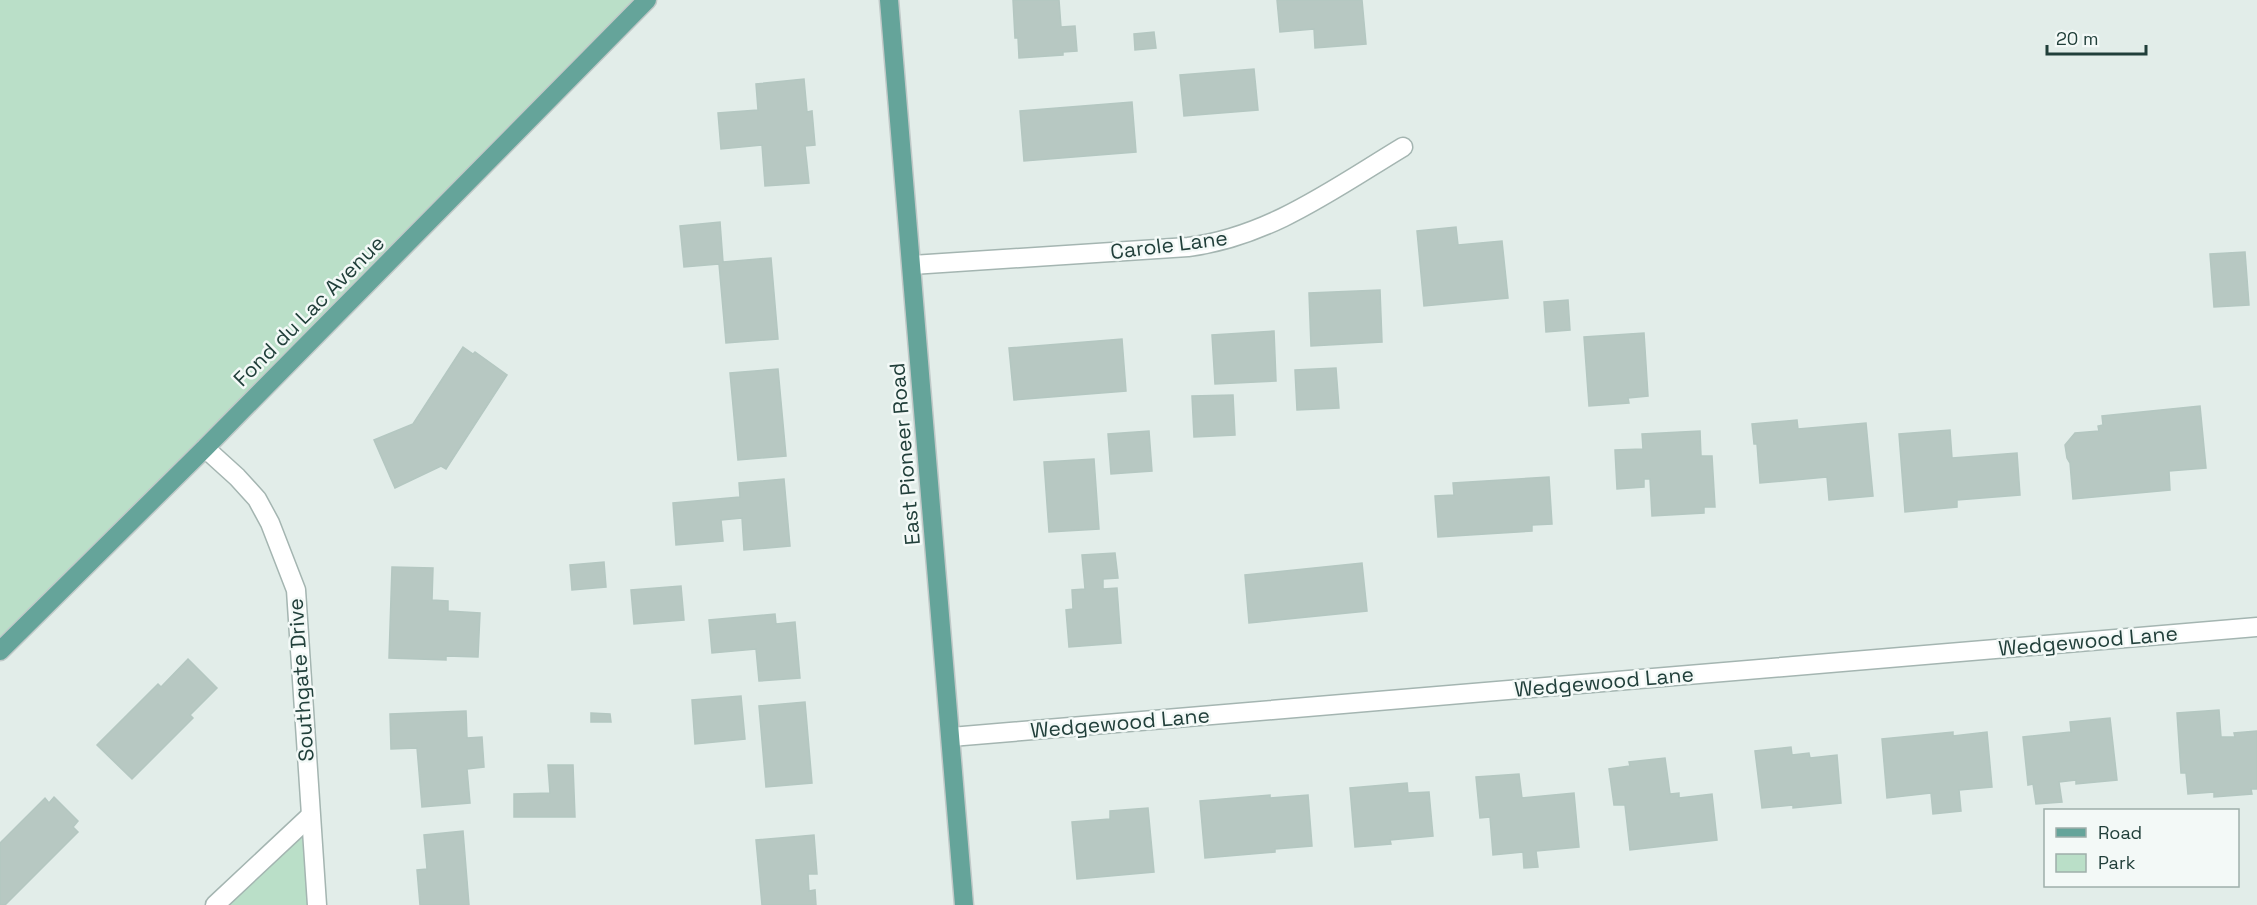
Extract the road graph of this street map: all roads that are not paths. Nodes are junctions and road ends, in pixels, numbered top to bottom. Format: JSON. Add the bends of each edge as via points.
{"nodes":[{"id":1,"x":647,"y":0,"type":"edge"},
{"id":2,"x":889,"y":0,"type":"edge"},
{"id":3,"x":1403,"y":147,"type":"dead end"},
{"id":4,"x":912,"y":265,"type":"junction"},
{"id":5,"x":205,"y":448,"type":"junction"},
{"id":6,"x":2257,"y":627,"type":"edge"},
{"id":7,"x":0,"y":651,"type":"edge"},
{"id":8,"x":951,"y":737,"type":"junction"},
{"id":9,"x":309,"y":817,"type":"junction"},
{"id":10,"x":214,"y":905,"type":"edge"},
{"id":11,"x":317,"y":905,"type":"edge"},
{"id":12,"x":964,"y":905,"type":"edge"}],
"edges":[{"from":1,"to":5,"type":"main road","name":"Fond du Lac Avenue"},
{"from":2,"to":4,"type":"main road","name":"East Pioneer Road"},
{"from":3,"to":4,"type":"street","name":"Carole Lane","via":[[1284,218],[1216,243]]},
{"from":4,"to":8,"type":"main road","name":"East Pioneer Road"},
{"from":5,"to":7,"type":"main road","name":"Fond du Lac Avenue"},
{"from":5,"to":9,"type":"street","name":"Southgate Drive","via":[[257,498],[296,590]]},
{"from":6,"to":8,"type":"street","name":"Wedgewood Lane"},
{"from":8,"to":12,"type":"main road","name":"East Pioneer Road"},
{"from":9,"to":10,"type":"street"},
{"from":9,"to":11,"type":"street","name":"Southgate Drive"}]}
